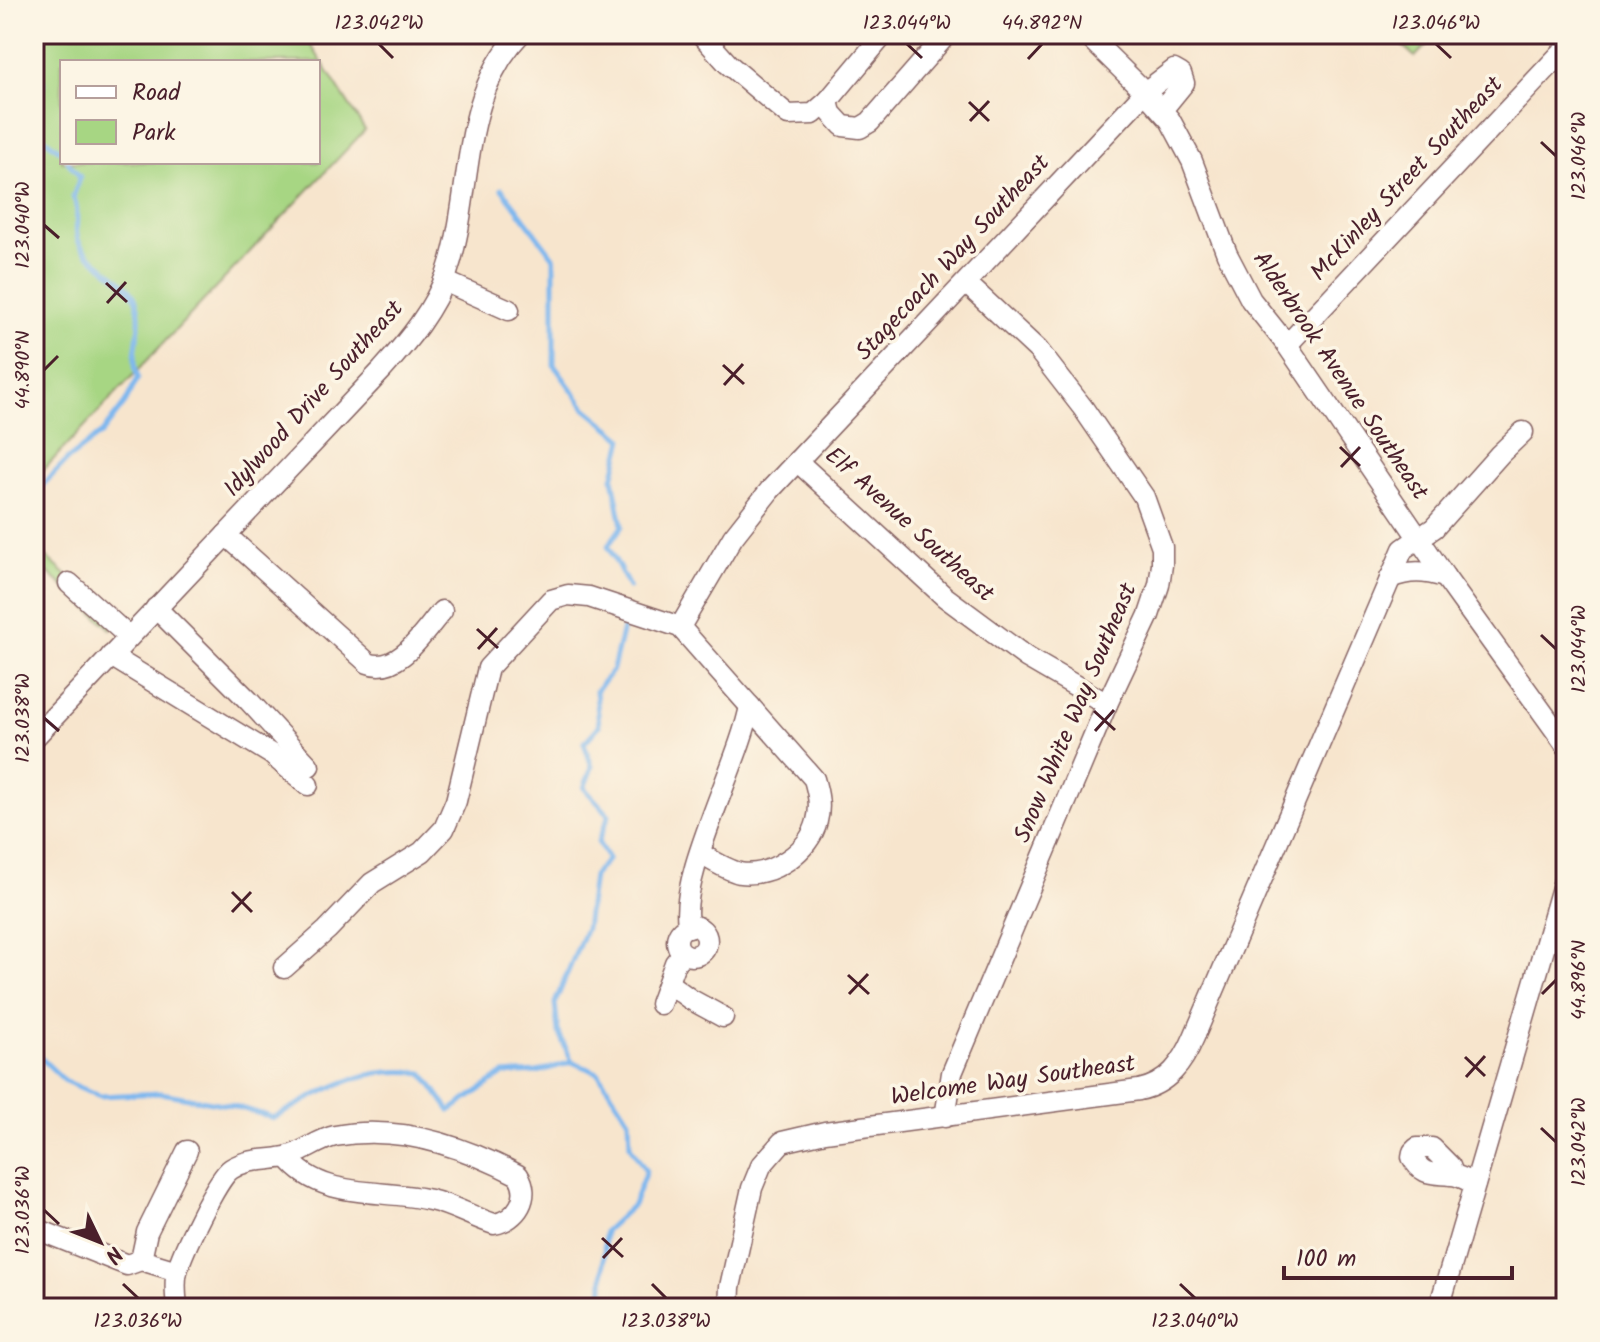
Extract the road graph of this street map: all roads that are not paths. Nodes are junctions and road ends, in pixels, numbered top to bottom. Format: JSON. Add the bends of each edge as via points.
{"nodes":[{"id":1,"x":520,"y":34,"type":"edge"},
{"id":2,"x":884,"y":34,"type":"edge"},
{"id":3,"x":947,"y":34,"type":"edge"},
{"id":4,"x":1086,"y":34,"type":"edge"},
{"id":5,"x":710,"y":38,"type":"edge"},
{"id":6,"x":1566,"y":48,"type":"edge"},
{"id":7,"x":1145,"y":92,"type":"junction"},
{"id":8,"x":828,"y":101,"type":"junction"},
{"id":9,"x":1162,"y":110,"type":"junction"},
{"id":10,"x":444,"y":281,"type":"junction"},
{"id":11,"x":966,"y":283,"type":"junction"},
{"id":12,"x":509,"y":310,"type":"dead end"},
{"id":13,"x":1287,"y":345,"type":"junction"},
{"id":14,"x":1523,"y":432,"type":"dead end"},
{"id":15,"x":797,"y":461,"type":"junction"},
{"id":16,"x":226,"y":535,"type":"junction"},
{"id":17,"x":1419,"y":539,"type":"junction"},
{"id":18,"x":1445,"y":577,"type":"junction"},
{"id":19,"x":1390,"y":578,"type":"junction"},
{"id":20,"x":69,"y":583,"type":"dead end"},
{"id":21,"x":156,"y":608,"type":"junction"},
{"id":22,"x":442,"y":611,"type":"dead end"},
{"id":23,"x":680,"y":627,"type":"junction"},
{"id":24,"x":129,"y":637,"type":"junction"},
{"id":25,"x":111,"y":656,"type":"junction"},
{"id":26,"x":1107,"y":704,"type":"junction"},
{"id":27,"x":1566,"y":705,"type":"edge"},
{"id":28,"x":750,"y":706,"type":"junction"},
{"id":29,"x":1550,"y":721,"type":"junction"},
{"id":30,"x":34,"y":738,"type":"edge"},
{"id":31,"x":1566,"y":745,"type":"edge"},
{"id":32,"x":701,"y":854,"type":"junction"},
{"id":33,"x":1566,"y":874,"type":"edge"},
{"id":34,"x":284,"y":968,"type":"dead end"},
{"id":35,"x":668,"y":983,"type":"junction"},
{"id":36,"x":660,"y":1004,"type":"dead end"},
{"id":37,"x":723,"y":1017,"type":"dead end"},
{"id":38,"x":945,"y":1117,"type":"junction"},
{"id":39,"x":187,"y":1151,"type":"dead end"},
{"id":40,"x":287,"y":1157,"type":"junction"},
{"id":41,"x":1453,"y":1174,"type":"dead end"},
{"id":42,"x":1475,"y":1184,"type":"junction"},
{"id":43,"x":34,"y":1228,"type":"edge"},
{"id":44,"x":141,"y":1260,"type":"junction"},
{"id":45,"x":177,"y":1271,"type":"junction"},
{"id":46,"x":177,"y":1308,"type":"edge"},
{"id":47,"x":729,"y":1308,"type":"edge"},
{"id":48,"x":1439,"y":1308,"type":"edge"}],
"edges":[{"from":1,"to":10,"type":"street","name":"Idylwood Drive Southeast","via":[[483,93]]},
{"from":2,"to":8,"type":"street"},
{"from":3,"to":8,"type":"street","via":[[860,128],[843,126]]},
{"from":4,"to":7,"type":"street","name":"Alderbrook Avenue Southeast"},
{"from":5,"to":8,"type":"street","via":[[788,115],[813,114]]},
{"from":6,"to":13,"type":"street","name":"McKinley Street Southeast"},
{"from":7,"to":9,"type":"street","name":"Alderbrook Avenue Southeast"},
{"from":7,"to":9,"type":"street","name":"Stagecoach Way Southeast","via":[[1174,70],[1181,74],[1184,83]]},
{"from":7,"to":11,"type":"street","name":"Stagecoach Way Southeast"},
{"from":9,"to":13,"type":"street","name":"Alderbrook Avenue Southeast","via":[[1182,139],[1238,277]]},
{"from":10,"to":12,"type":"street"},
{"from":10,"to":16,"type":"street","name":"Idylwood Drive Southeast","via":[[398,352]]},
{"from":11,"to":15,"type":"street","name":"Stagecoach Way Southeast"},
{"from":11,"to":26,"type":"street","name":"Snow White Way Southeast","via":[[1038,350],[1066,384],[1144,497],[1157,529],[1162,547],[1159,585]]},
{"from":13,"to":17,"type":"street","name":"Alderbrook Avenue Southeast"},
{"from":14,"to":17,"type":"street","name":"Welcome Way Southeast"},
{"from":15,"to":23,"type":"street","name":"Stagecoach Way Southeast","via":[[745,520]]},
{"from":15,"to":26,"type":"street","name":"Elf Avenue Southeast","via":[[945,597],[1038,664]]},
{"from":16,"to":21,"type":"street","name":"Idylwood Drive Southeast"},
{"from":16,"to":22,"type":"street","via":[[378,667],[396,661]]},
{"from":17,"to":18,"type":"street","name":"Alderbrook Avenue Southeast"},
{"from":17,"to":19,"type":"street","name":"Welcome Way Southeast","via":[[1403,549]]},
{"from":18,"to":19,"type":"street","via":[[1418,571]]},
{"from":18,"to":29,"type":"street","name":"Alderbrook Avenue Southeast"},
{"from":19,"to":38,"type":"street","name":"Welcome Way Southeast","via":[[1177,1068],[1152,1088]]},
{"from":20,"to":24,"type":"street"},
{"from":21,"to":24,"type":"street","name":"Idylwood Drive Southeast"},
{"from":21,"to":25,"type":"street","via":[[249,701],[309,776]]},
{"from":23,"to":28,"type":"street"},
{"from":23,"to":34,"type":"street","via":[[589,597],[551,600],[488,668],[456,801],[444,829],[422,852],[372,883]]},
{"from":24,"to":25,"type":"street","name":"Idylwood Drive Southeast"},
{"from":25,"to":30,"type":"street","name":"Idylwood Drive Southeast"},
{"from":26,"to":38,"type":"street","name":"Snow White Way Southeast","via":[[952,1073]]},
{"from":27,"to":29,"type":"street"},
{"from":28,"to":32,"type":"street"},
{"from":28,"to":32,"type":"street","via":[[814,779],[817,823],[794,855],[767,870],[740,873]]},
{"from":29,"to":31,"type":"street","name":"Alderbrook Avenue Southeast"},
{"from":32,"to":35,"type":"street","via":[[685,915],[689,927],[679,936],[683,953]]},
{"from":33,"to":42,"type":"street"},
{"from":35,"to":36,"type":"street"},
{"from":35,"to":37,"type":"street"},
{"from":38,"to":47,"type":"street","name":"Welcome Way Southeast","via":[[782,1142],[761,1166],[752,1188]]},
{"from":39,"to":44,"type":"street","via":[[147,1232]]},
{"from":40,"to":40,"type":"street","via":[[296,1169],[328,1186],[428,1199],[494,1224],[513,1217],[525,1192],[518,1175],[427,1139],[332,1136]]},
{"from":40,"to":45,"type":"street","via":[[245,1162],[225,1174]]},
{"from":41,"to":42,"type":"street"},
{"from":42,"to":48,"type":"street"},
{"from":43,"to":44,"type":"street","via":[[127,1265]]},
{"from":44,"to":45,"type":"street"},
{"from":45,"to":46,"type":"street"}]}
